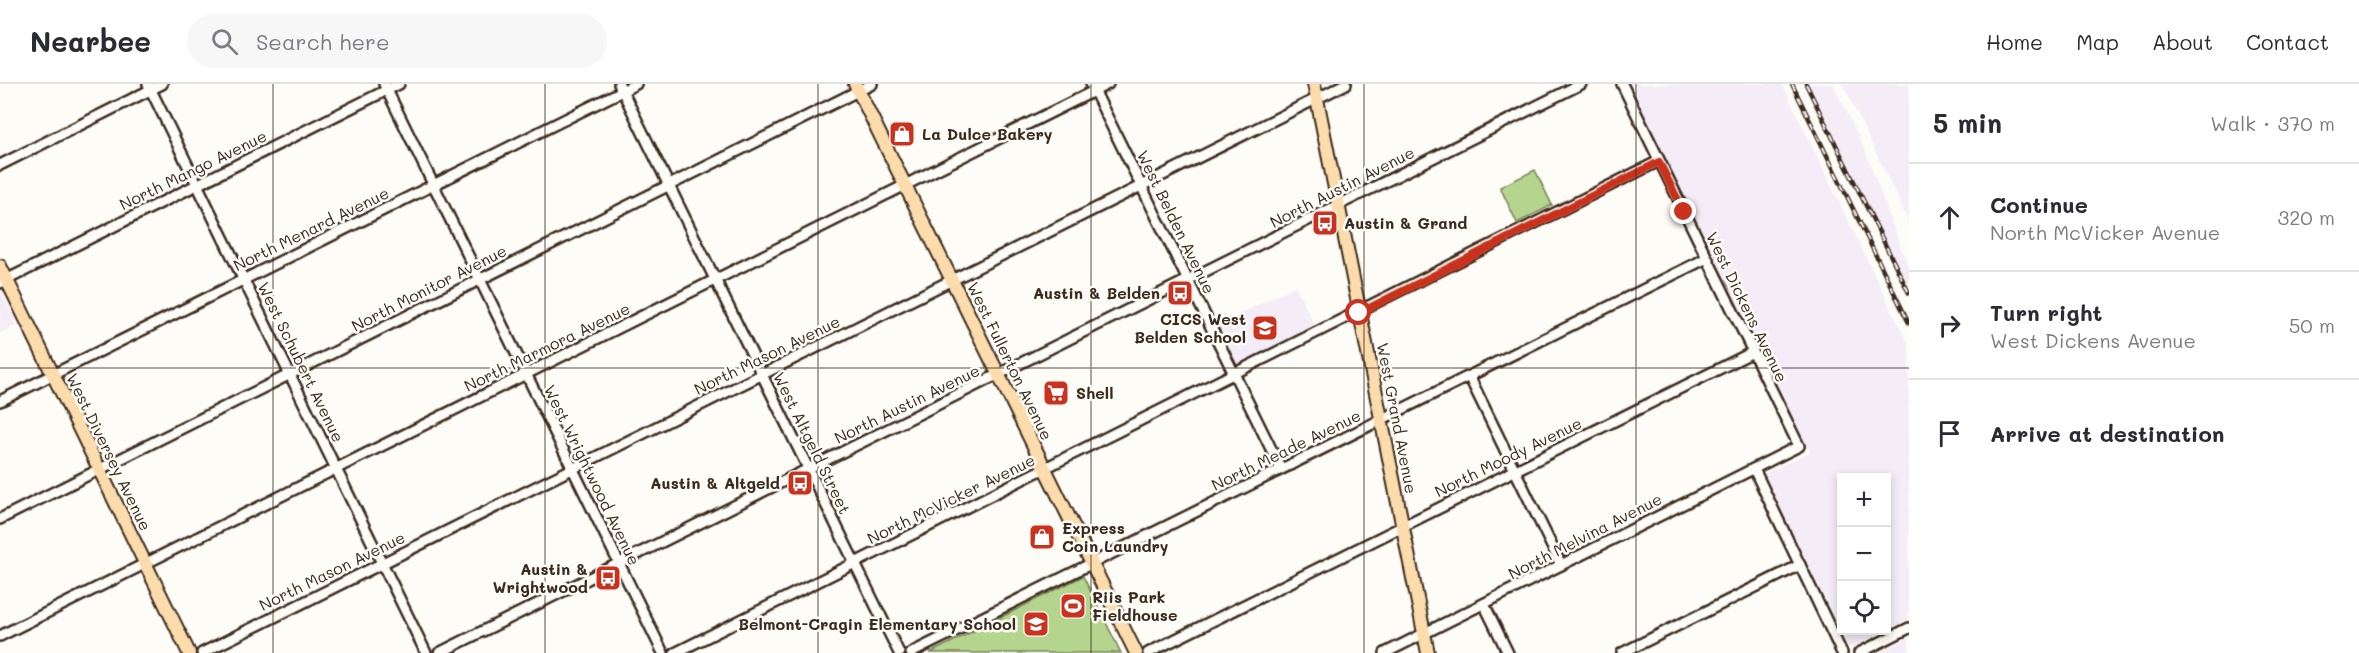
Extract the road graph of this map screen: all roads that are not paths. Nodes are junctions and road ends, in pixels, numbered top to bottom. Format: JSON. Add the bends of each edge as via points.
{"nodes":[{"id":1,"x":162,"y":84,"type":"edge"},
{"id":2,"x":399,"y":84,"type":"edge"},
{"id":3,"x":636,"y":84,"type":"edge"},
{"id":4,"x":872,"y":84,"type":"edge"},
{"id":5,"x":1108,"y":84,"type":"edge"},
{"id":6,"x":1314,"y":84,"type":"edge"},
{"id":7,"x":1346,"y":84,"type":"edge"},
{"id":8,"x":1581,"y":84,"type":"edge"},
{"id":9,"x":1622,"y":84,"type":"edge"},
{"id":10,"x":149,"y":87,"type":"edge"},
{"id":11,"x":385,"y":87,"type":"edge"},
{"id":12,"x":621,"y":87,"type":"edge"},
{"id":13,"x":857,"y":87,"type":"edge"},
{"id":14,"x":1093,"y":87,"type":"edge"},
{"id":15,"x":1316,"y":99,"type":"junction"},
{"id":16,"x":1659,"y":162,"type":"junction"},
{"id":17,"x":0,"y":165,"type":"edge"},
{"id":18,"x":197,"y":185,"type":"junction"},
{"id":19,"x":433,"y":185,"type":"junction"},
{"id":20,"x":669,"y":185,"type":"junction"},
{"id":21,"x":905,"y":185,"type":"junction"},
{"id":22,"x":1141,"y":186,"type":"junction"},
{"id":23,"x":1337,"y":206,"type":"junction"},
{"id":24,"x":1707,"y":258,"type":"junction"},
{"id":25,"x":0,"y":266,"type":"edge"},
{"id":26,"x":244,"y":279,"type":"junction"},
{"id":27,"x":480,"y":280,"type":"junction"},
{"id":28,"x":715,"y":280,"type":"junction"},
{"id":29,"x":952,"y":280,"type":"junction"},
{"id":30,"x":3,"y":281,"type":"edge"},
{"id":31,"x":1188,"y":281,"type":"junction"},
{"id":32,"x":1359,"y":313,"type":"junction"},
{"id":33,"x":1753,"y":352,"type":"junction"},
{"id":34,"x":53,"y":374,"type":"junction"},
{"id":35,"x":290,"y":374,"type":"junction"},
{"id":36,"x":526,"y":374,"type":"junction"},
{"id":37,"x":762,"y":374,"type":"junction"},
{"id":38,"x":999,"y":375,"type":"junction"},
{"id":39,"x":1234,"y":375,"type":"junction"},
{"id":40,"x":1469,"y":376,"type":"junction"},
{"id":41,"x":0,"y":400,"type":"edge"},
{"id":42,"x":1380,"y":420,"type":"junction"},
{"id":43,"x":1799,"y":446,"type":"joint"},
{"id":44,"x":336,"y":468,"type":"junction"},
{"id":45,"x":99,"y":469,"type":"junction"},
{"id":46,"x":572,"y":469,"type":"junction"},
{"id":47,"x":809,"y":469,"type":"junction"},
{"id":48,"x":1045,"y":469,"type":"junction"},
{"id":49,"x":1281,"y":469,"type":"junction"},
{"id":50,"x":1754,"y":469,"type":"junction"},
{"id":51,"x":1515,"y":470,"type":"junction"},
{"id":52,"x":0,"y":519,"type":"edge"},
{"id":53,"x":1402,"y":526,"type":"junction"},
{"id":54,"x":145,"y":563,"type":"junction"},
{"id":55,"x":382,"y":563,"type":"junction"},
{"id":56,"x":855,"y":563,"type":"junction"},
{"id":57,"x":1092,"y":563,"type":"junction"},
{"id":58,"x":619,"y":564,"type":"junction"},
{"id":59,"x":1561,"y":565,"type":"junction"},
{"id":60,"x":1800,"y":565,"type":"junction"},
{"id":61,"x":1484,"y":604,"type":"junction"},
{"id":62,"x":1909,"y":628,"type":"edge"},
{"id":63,"x":1424,"y":634,"type":"junction"},
{"id":64,"x":0,"y":636,"type":"edge"},
{"id":65,"x":189,"y":653,"type":"edge"},
{"id":66,"x":202,"y":653,"type":"edge"},
{"id":67,"x":426,"y":653,"type":"edge"},
{"id":68,"x":439,"y":653,"type":"edge"},
{"id":69,"x":663,"y":653,"type":"edge"},
{"id":70,"x":675,"y":653,"type":"edge"},
{"id":71,"x":899,"y":653,"type":"edge"},
{"id":72,"x":911,"y":653,"type":"edge"},
{"id":73,"x":1136,"y":653,"type":"edge"},
{"id":74,"x":1148,"y":653,"type":"edge"},
{"id":75,"x":1385,"y":653,"type":"edge"},
{"id":76,"x":1428,"y":653,"type":"edge"},
{"id":77,"x":1508,"y":653,"type":"edge"},
{"id":78,"x":1622,"y":653,"type":"edge"},
{"id":79,"x":1842,"y":653,"type":"edge"},
{"id":80,"x":1859,"y":653,"type":"edge"}],
"edges":[{"from":1,"to":10,"type":"street"},
{"from":2,"to":11,"type":"street","name":"North Mango Avenue"},
{"from":3,"to":12,"type":"street","name":"North Menard Avenue"},
{"from":4,"to":13,"type":"street","name":"North Monitor Avenue"},
{"from":5,"to":14,"type":"street","name":"North Marmora Avenue"},
{"from":6,"to":15,"type":"main road","name":"West Grand Avenue"},
{"from":7,"to":15,"type":"street","name":"North Mason Avenue"},
{"from":8,"to":23,"type":"street","name":"North Austin Avenue"},
{"from":9,"to":16,"type":"street","name":"West Dickens Avenue"},
{"from":10,"to":17,"type":"street"},
{"from":10,"to":18,"type":"street","name":"West Schubert Avenue"},
{"from":11,"to":18,"type":"street","name":"North Mango Avenue"},
{"from":11,"to":19,"type":"street","name":"West Wrightwood Avenue"},
{"from":12,"to":19,"type":"street","name":"North Menard Avenue"},
{"from":12,"to":20,"type":"street","name":"West Altgeld Street"},
{"from":13,"to":20,"type":"street","name":"North Monitor Avenue"},
{"from":13,"to":21,"type":"main road","name":"West Fullerton Avenue"},
{"from":14,"to":21,"type":"street","name":"North Marmora Avenue"},
{"from":14,"to":22,"type":"street","name":"West Belden Avenue"},
{"from":15,"to":22,"type":"street","name":"North Mason Avenue"},
{"from":15,"to":23,"type":"main road","name":"West Grand Avenue"},
{"from":16,"to":24,"type":"street","name":"West Dickens Avenue"},
{"from":16,"to":32,"type":"street","name":"North McVicker Avenue"},
{"from":18,"to":26,"type":"street","name":"West Schubert Avenue"},
{"from":18,"to":30,"type":"street","name":"North Mango Avenue"},
{"from":19,"to":26,"type":"street","name":"North Menard Avenue"},
{"from":19,"to":27,"type":"street","name":"West Wrightwood Avenue"},
{"from":20,"to":27,"type":"street","name":"North Monitor Avenue"},
{"from":20,"to":28,"type":"street","name":"West Altgeld Street"},
{"from":21,"to":28,"type":"street","name":"North Marmora Avenue"},
{"from":21,"to":29,"type":"main road","name":"West Fullerton Avenue"},
{"from":22,"to":29,"type":"street","name":"North Mason Avenue"},
{"from":22,"to":31,"type":"street","name":"West Belden Avenue"},
{"from":23,"to":31,"type":"street","name":"North Austin Avenue"},
{"from":23,"to":32,"type":"main road","name":"West Grand Avenue"},
{"from":24,"to":33,"type":"street","name":"West Dickens Avenue"},
{"from":24,"to":40,"type":"street","name":"North Meade Avenue"},
{"from":25,"to":30,"type":"main road","name":"West Diversey Avenue"},
{"from":26,"to":34,"type":"street","name":"North Menard Avenue"},
{"from":26,"to":35,"type":"street","name":"West Schubert Avenue"},
{"from":27,"to":35,"type":"street","name":"North Monitor Avenue"},
{"from":27,"to":36,"type":"street","name":"West Wrightwood Avenue"},
{"from":28,"to":36,"type":"street","name":"North Marmora Avenue"},
{"from":28,"to":37,"type":"street","name":"West Altgeld Street"},
{"from":29,"to":37,"type":"street","name":"North Mason Avenue"},
{"from":29,"to":38,"type":"main road","name":"West Fullerton Avenue"},
{"from":30,"to":34,"type":"main road","name":"West Diversey Avenue"},
{"from":31,"to":38,"type":"street","name":"North Austin Avenue"},
{"from":31,"to":39,"type":"street","name":"West Belden Avenue"},
{"from":32,"to":39,"type":"street","name":"North McVicker Avenue"},
{"from":32,"to":42,"type":"main road","name":"West Grand Avenue"},
{"from":33,"to":43,"type":"street","name":"West Dickens Avenue"},
{"from":33,"to":51,"type":"street","name":"North Moody Avenue"},
{"from":34,"to":41,"type":"street","name":"North Menard Avenue"},
{"from":34,"to":45,"type":"main road","name":"West Diversey Avenue"},
{"from":35,"to":44,"type":"street","name":"West Schubert Avenue"},
{"from":35,"to":45,"type":"street","name":"North Monitor Avenue"},
{"from":36,"to":44,"type":"street","name":"North Marmora Avenue"},
{"from":36,"to":46,"type":"street","name":"West Wrightwood Avenue"},
{"from":37,"to":46,"type":"street","name":"North Mason Avenue"},
{"from":37,"to":47,"type":"street","name":"West Altgeld Street"},
{"from":38,"to":47,"type":"street","name":"North Austin Avenue"},
{"from":38,"to":48,"type":"main road","name":"West Fullerton Avenue"},
{"from":39,"to":48,"type":"street","name":"North McVicker Avenue"},
{"from":39,"to":49,"type":"street","name":"West Belden Avenue"},
{"from":40,"to":42,"type":"street","name":"North Meade Avenue"},
{"from":40,"to":51,"type":"street"},
{"from":42,"to":49,"type":"street","name":"North Meade Avenue"},
{"from":42,"to":53,"type":"main road","name":"West Grand Avenue"},
{"from":43,"to":50,"type":"street","name":"North Melvina Avenue"},
{"from":44,"to":54,"type":"street","name":"North Marmora Avenue"},
{"from":44,"to":55,"type":"street","name":"West Schubert Avenue"},
{"from":45,"to":52,"type":"street","name":"North Monitor Avenue"},
{"from":45,"to":54,"type":"main road","name":"West Diversey Avenue"},
{"from":46,"to":55,"type":"street","name":"North Mason Avenue"},
{"from":46,"to":58,"type":"street","name":"West Wrightwood Avenue"},
{"from":47,"to":56,"type":"street","name":"West Altgeld Street"},
{"from":47,"to":58,"type":"street","name":"North Austin Avenue"},
{"from":48,"to":56,"type":"street","name":"North McVicker Avenue"},
{"from":48,"to":57,"type":"main road","name":"West Fullerton Avenue"},
{"from":49,"to":57,"type":"street","name":"North Meade Avenue"},
{"from":50,"to":59,"type":"street","name":"North Melvina Avenue"},
{"from":50,"to":60,"type":"street"},
{"from":51,"to":53,"type":"street","name":"North Moody Avenue"},
{"from":51,"to":59,"type":"street"},
{"from":53,"to":63,"type":"main road","name":"West Grand Avenue"},
{"from":53,"to":74,"type":"street","name":"North Moody Avenue"},
{"from":54,"to":64,"type":"street","name":"North Marmora Avenue"},
{"from":54,"to":65,"type":"main road","name":"West Diversey Avenue"},
{"from":55,"to":66,"type":"street","name":"North Mason Avenue"},
{"from":55,"to":67,"type":"street","name":"West Schubert Avenue"},
{"from":56,"to":70,"type":"street","name":"North McVicker Avenue"},
{"from":56,"to":71,"type":"street","name":"West Altgeld Street"},
{"from":57,"to":72,"type":"street","name":"North Meade Avenue"},
{"from":57,"to":73,"type":"main road","name":"West Fullerton Avenue"},
{"from":58,"to":68,"type":"street","name":"North Austin Avenue"},
{"from":58,"to":69,"type":"street","name":"West Wrightwood Avenue"},
{"from":59,"to":61,"type":"street","name":"North Melvina Avenue"},
{"from":60,"to":78,"type":"street"},
{"from":60,"to":79,"type":"street"},
{"from":61,"to":63,"type":"street","name":"North Melvina Avenue"},
{"from":61,"to":77,"type":"street"},
{"from":62,"to":80,"type":"street"},
{"from":63,"to":75,"type":"street","name":"North Melvina Avenue"},
{"from":63,"to":76,"type":"main road","name":"West Grand Avenue"}]}
